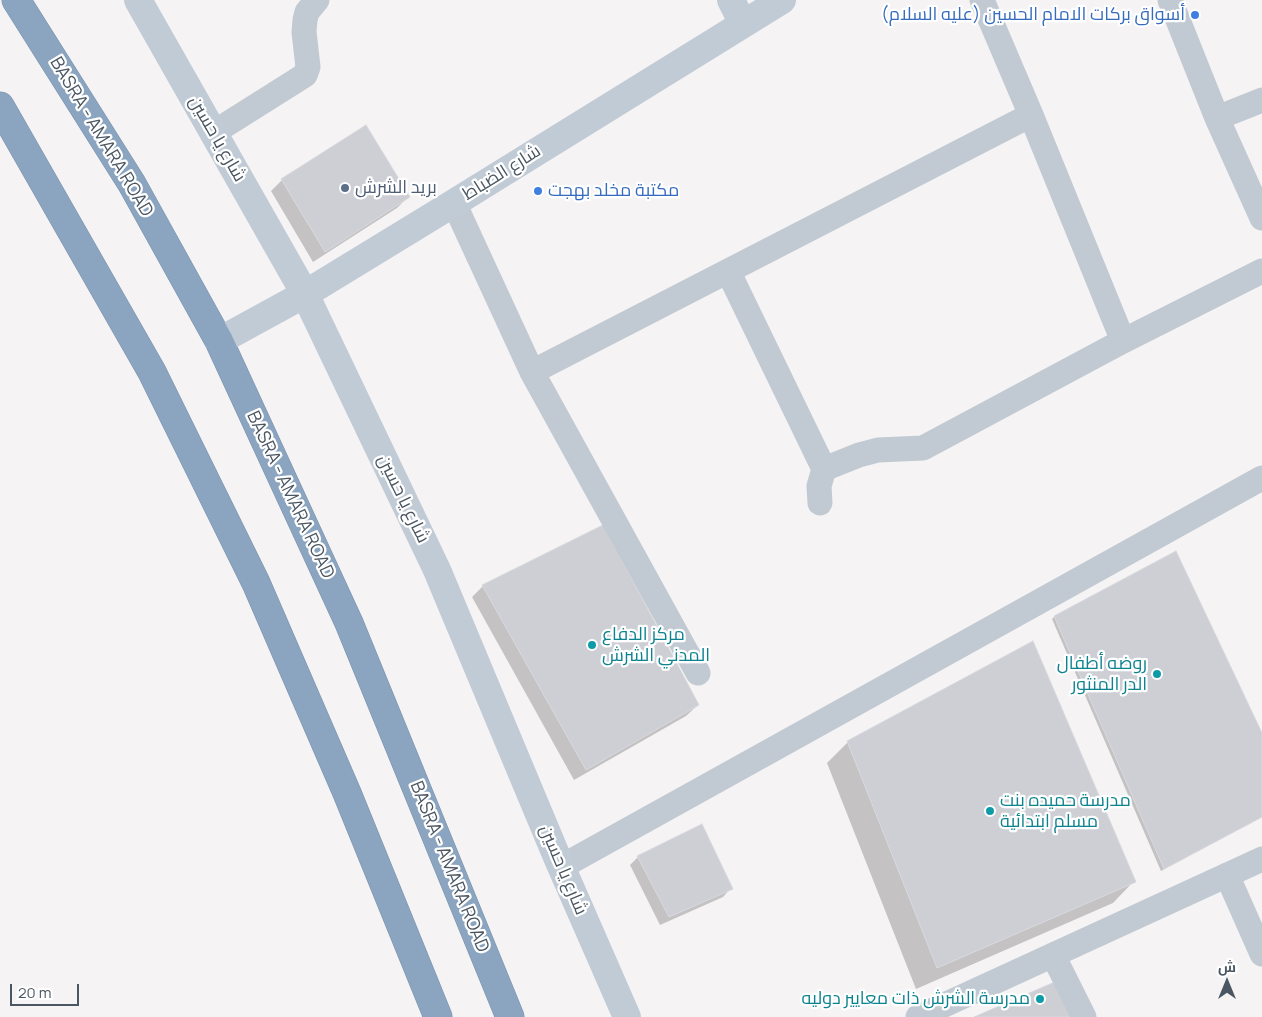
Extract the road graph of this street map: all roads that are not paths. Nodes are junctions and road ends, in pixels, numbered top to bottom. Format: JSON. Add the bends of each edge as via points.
{"nodes":[{"id":1,"x":16,"y":0,"type":"edge"},
{"id":2,"x":138,"y":0,"type":"edge"},
{"id":3,"x":317,"y":0,"type":"edge"},
{"id":4,"x":731,"y":0,"type":"edge"},
{"id":5,"x":782,"y":0,"type":"edge"},
{"id":6,"x":982,"y":0,"type":"edge"},
{"id":7,"x":1170,"y":0,"type":"edge"},
{"id":8,"x":744,"y":24,"type":"junction"},
{"id":9,"x":1262,"y":100,"type":"edge"},
{"id":10,"x":0,"y":106,"type":"edge"},
{"id":11,"x":1031,"y":114,"type":"junction"},
{"id":12,"x":1217,"y":118,"type":"junction"},
{"id":13,"x":213,"y":133,"type":"junction"},
{"id":14,"x":454,"y":203,"type":"junction"},
{"id":15,"x":1262,"y":218,"type":"edge"},
{"id":16,"x":728,"y":271,"type":"junction"},
{"id":17,"x":1262,"y":272,"type":"edge"},
{"id":18,"x":305,"y":294,"type":"junction"},
{"id":19,"x":219,"y":341,"type":"junction"},
{"id":20,"x":1123,"y":341,"type":"junction"},
{"id":21,"x":532,"y":372,"type":"junction"},
{"id":22,"x":824,"y":470,"type":"junction"},
{"id":23,"x":1262,"y":478,"type":"edge"},
{"id":24,"x":820,"y":503,"type":"dead end"},
{"id":25,"x":698,"y":673,"type":"dead end"},
{"id":26,"x":1262,"y":859,"type":"edge"},
{"id":27,"x":561,"y":867,"type":"junction"},
{"id":28,"x":1227,"y":875,"type":"junction"},
{"id":29,"x":1262,"y":954,"type":"edge"},
{"id":30,"x":1053,"y":955,"type":"junction"},
{"id":31,"x":438,"y":1017,"type":"edge"},
{"id":32,"x":510,"y":1017,"type":"edge"},
{"id":33,"x":627,"y":1017,"type":"edge"},
{"id":34,"x":918,"y":1017,"type":"edge"},
{"id":35,"x":1084,"y":1017,"type":"edge"}],
"edges":[{"from":1,"to":19,"type":"highway","name":"BASRA - AMARA ROAD","via":[[132,184]]},
{"from":2,"to":13,"type":"main road","name":"شارع يا حسين"},
{"from":3,"to":13,"type":"street","via":[[305,20],[308,66],[305,75]]},
{"from":4,"to":8,"type":"main road"},
{"from":5,"to":8,"type":"main road","name":"شارع الضباط"},
{"from":6,"to":11,"type":"street"},
{"from":7,"to":12,"type":"street"},
{"from":8,"to":14,"type":"main road","name":"شارع الضباط"},
{"from":9,"to":12,"type":"street"},
{"from":10,"to":31,"type":"highway","via":[[152,372],[256,582],[347,793]]},
{"from":11,"to":16,"type":"street"},
{"from":11,"to":20,"type":"street"},
{"from":12,"to":15,"type":"street"},
{"from":13,"to":18,"type":"main road","name":"شارع يا حسين"},
{"from":14,"to":18,"type":"main road","name":"شارع الضباط"},
{"from":14,"to":21,"type":"street"},
{"from":16,"to":21,"type":"street"},
{"from":16,"to":22,"type":"street"},
{"from":17,"to":20,"type":"street"},
{"from":18,"to":19,"type":"main road","name":"شارع الضباط"},
{"from":18,"to":27,"type":"main road","name":"شارع يا حسين","via":[[437,570]]},
{"from":19,"to":32,"type":"highway","name":"BASRA - AMARA ROAD","via":[[349,623]]},
{"from":20,"to":22,"type":"street","via":[[923,448],[878,450]]},
{"from":21,"to":25,"type":"street"},
{"from":22,"to":24,"type":"street","via":[[819,486]]},
{"from":23,"to":27,"type":"street"},
{"from":26,"to":28,"type":"street"},
{"from":27,"to":33,"type":"main road","name":"شارع يا حسين"},
{"from":28,"to":29,"type":"street"},
{"from":28,"to":30,"type":"street"},
{"from":30,"to":34,"type":"street"},
{"from":30,"to":35,"type":"street"}]}
